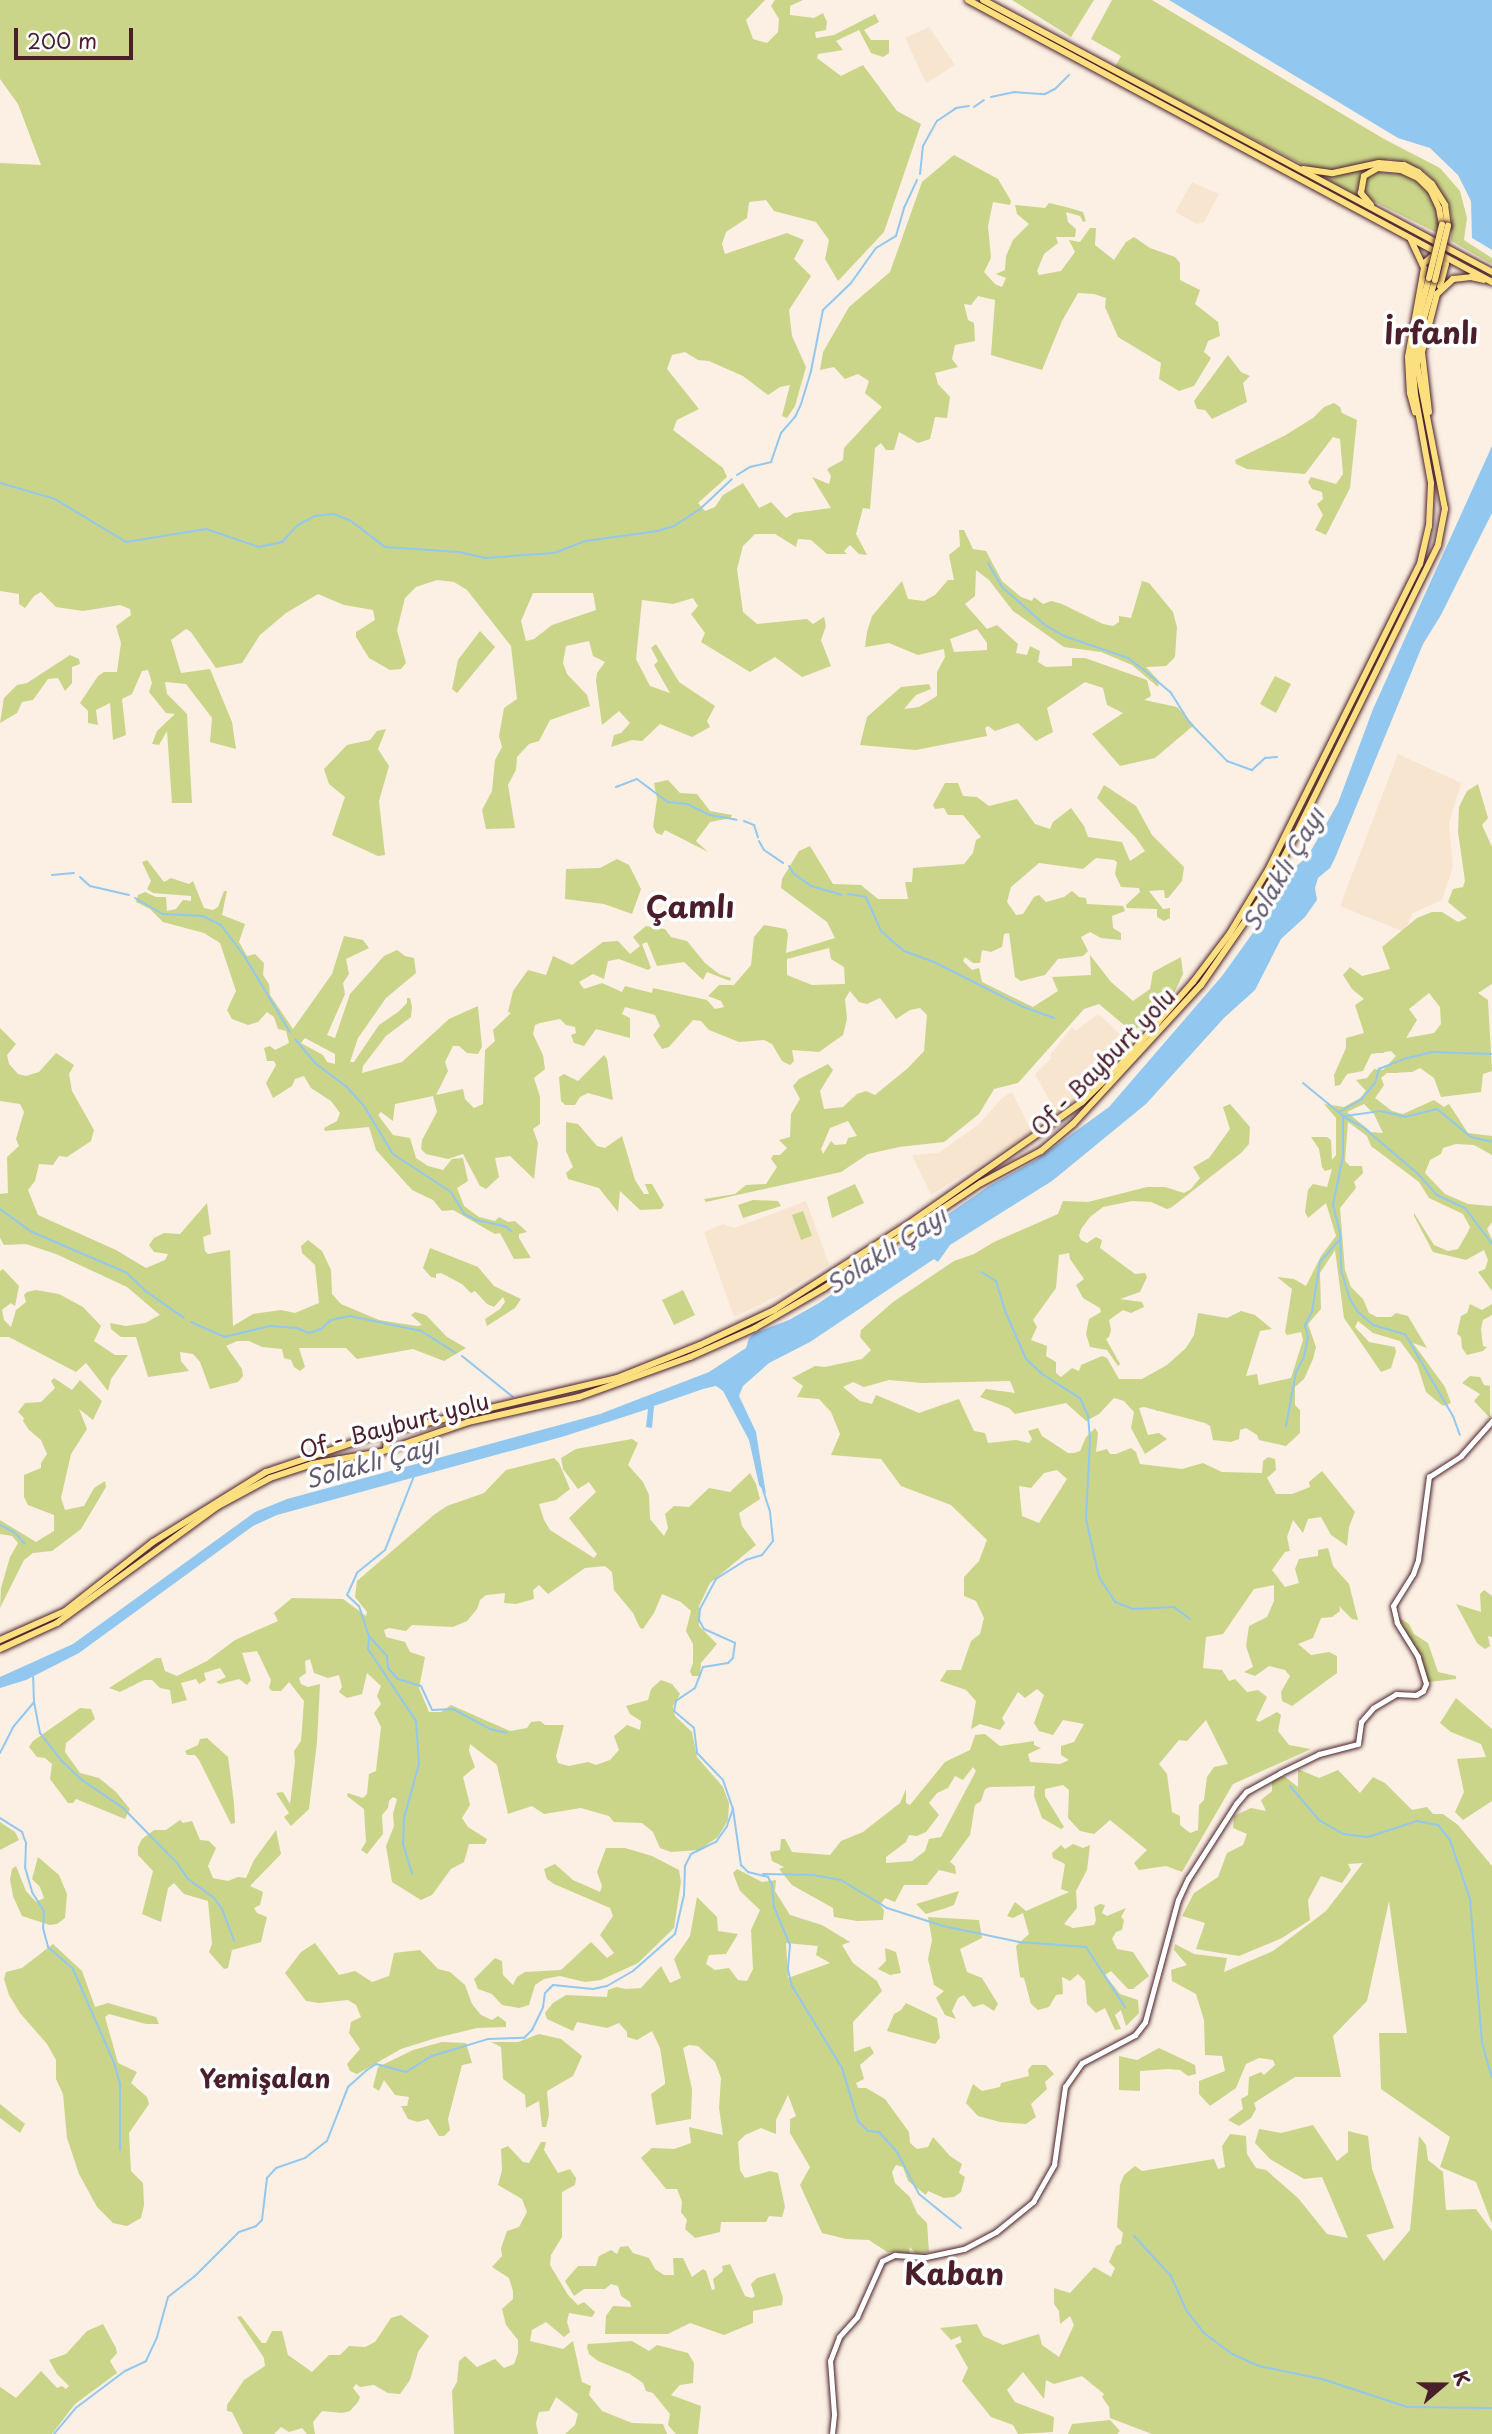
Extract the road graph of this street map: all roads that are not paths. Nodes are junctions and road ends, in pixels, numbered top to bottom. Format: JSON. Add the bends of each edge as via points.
{"nodes":[{"id":1,"x":968,"y":0,"type":"edge"},
{"id":2,"x":983,"y":0,"type":"edge"},
{"id":3,"x":1284,"y":163,"type":"junction"},
{"id":4,"x":1387,"y":217,"type":"junction"},
{"id":5,"x":1445,"y":225,"type":"junction"},
{"id":6,"x":1410,"y":238,"type":"junction"},
{"id":7,"x":1423,"y":262,"type":"junction"},
{"id":8,"x":1492,"y":272,"type":"edge"},
{"id":9,"x":1432,"y":279,"type":"junction"},
{"id":10,"x":1492,"y":282,"type":"edge"},
{"id":11,"x":1437,"y":294,"type":"junction"},
{"id":12,"x":1428,"y":424,"type":"junction"},
{"id":13,"x":1425,"y":440,"type":"junction"},
{"id":14,"x":1431,"y":508,"type":"junction"},
{"id":15,"x":1445,"y":509,"type":"junction"},
{"id":16,"x":1445,"y":522,"type":"junction"},
{"id":17,"x":1429,"y":526,"type":"junction"},
{"id":18,"x":1050,"y":1125,"type":"junction"},
{"id":19,"x":1039,"y":1133,"type":"junction"},
{"id":20,"x":1058,"y":1137,"type":"junction"},
{"id":21,"x":1050,"y":1144,"type":"junction"},
{"id":22,"x":1492,"y":1421,"type":"edge"},
{"id":23,"x":382,"y":1433,"type":"junction"},
{"id":24,"x":371,"y":1436,"type":"junction"},
{"id":25,"x":386,"y":1450,"type":"junction"},
{"id":26,"x":375,"y":1453,"type":"junction"},
{"id":27,"x":0,"y":1640,"type":"edge"},
{"id":28,"x":0,"y":1649,"type":"edge"},
{"id":29,"x":832,"y":2434,"type":"edge"}],
"edges":[{"from":1,"to":6,"type":"highway"},
{"from":2,"to":3,"type":"highway"},
{"from":3,"to":4,"type":"highway"},
{"from":3,"to":5,"type":"highway","via":[[1325,174],[1383,162],[1404,165],[1432,184],[1445,205]]},
{"from":4,"to":5,"type":"highway","via":[[1360,193],[1364,176],[1378,168],[1401,170],[1422,182],[1437,201]]},
{"from":4,"to":8,"type":"highway"},
{"from":5,"to":9,"type":"highway","bridge":true},
{"from":6,"to":7,"type":"highway"},
{"from":6,"to":10,"type":"highway"},
{"from":7,"to":11,"type":"highway","via":[[1431,256],[1447,264]]},
{"from":7,"to":13,"type":"highway","via":[[1408,369],[1412,402]]},
{"from":9,"to":12,"type":"highway","name":"Of - Bayburt yolu","via":[[1417,349],[1418,384]]},
{"from":9,"to":13,"type":"highway","name":"Of - Bayburt yolu","via":[[1415,332],[1412,360]]},
{"from":10,"to":11,"type":"highway","via":[[1453,279]]},
{"from":11,"to":12,"type":"highway","via":[[1422,352]]},
{"from":12,"to":15,"type":"highway","name":"Of - Bayburt yolu"},
{"from":13,"to":14,"type":"highway","name":"Of - Bayburt yolu"},
{"from":14,"to":15,"type":"highway"},
{"from":14,"to":17,"type":"highway","name":"Of - Bayburt yolu"},
{"from":15,"to":16,"type":"highway","name":"Of - Bayburt yolu"},
{"from":16,"to":17,"type":"highway"},
{"from":16,"to":20,"type":"highway","name":"Of - Bayburt yolu","via":[[1365,696],[1264,894],[1201,985]]},
{"from":17,"to":18,"type":"highway","name":"Of - Bayburt yolu","via":[[1420,564],[1383,641],[1268,870],[1230,933],[1124,1061],[1082,1102]]},
{"from":18,"to":19,"type":"highway","name":"Of - Bayburt yolu"},
{"from":18,"to":20,"type":"highway"},
{"from":19,"to":21,"type":"highway","via":[[1043,1142]]},
{"from":19,"to":23,"type":"highway","name":"Of - Bayburt yolu","via":[[774,1310],[700,1345],[617,1378]]},
{"from":20,"to":21,"type":"highway","name":"Of - Bayburt yolu"},
{"from":21,"to":25,"type":"highway","name":"Of - Bayburt yolu","via":[[981,1183],[824,1288],[749,1330],[579,1397],[468,1422]]},
{"from":22,"to":29,"type":"main road","via":[[1461,1456],[1429,1477],[1418,1560],[1393,1606],[1397,1623],[1418,1657],[1426,1684],[1423,1691],[1396,1694],[1373,1708],[1361,1722],[1358,1744],[1334,1748],[1290,1768],[1260,1783],[1236,1804],[1178,1900],[1144,2022],[1135,2035],[1082,2063],[1065,2087],[1054,2165],[1033,2202],[996,2232],[964,2249],[926,2257],[895,2255],[882,2261],[830,2361]]},
{"from":23,"to":24,"type":"highway","name":"Of - Bayburt yolu"},
{"from":23,"to":25,"type":"highway"},
{"from":24,"to":26,"type":"highway","via":[[370,1448]]},
{"from":24,"to":27,"type":"highway","name":"Of - Bayburt yolu","via":[[266,1472],[153,1542],[65,1611]]},
{"from":25,"to":26,"type":"highway","name":"Of - Bayburt yolu"},
{"from":26,"to":28,"type":"highway","name":"Of - Bayburt yolu","via":[[312,1464],[271,1478],[218,1506],[57,1623]]}]}
